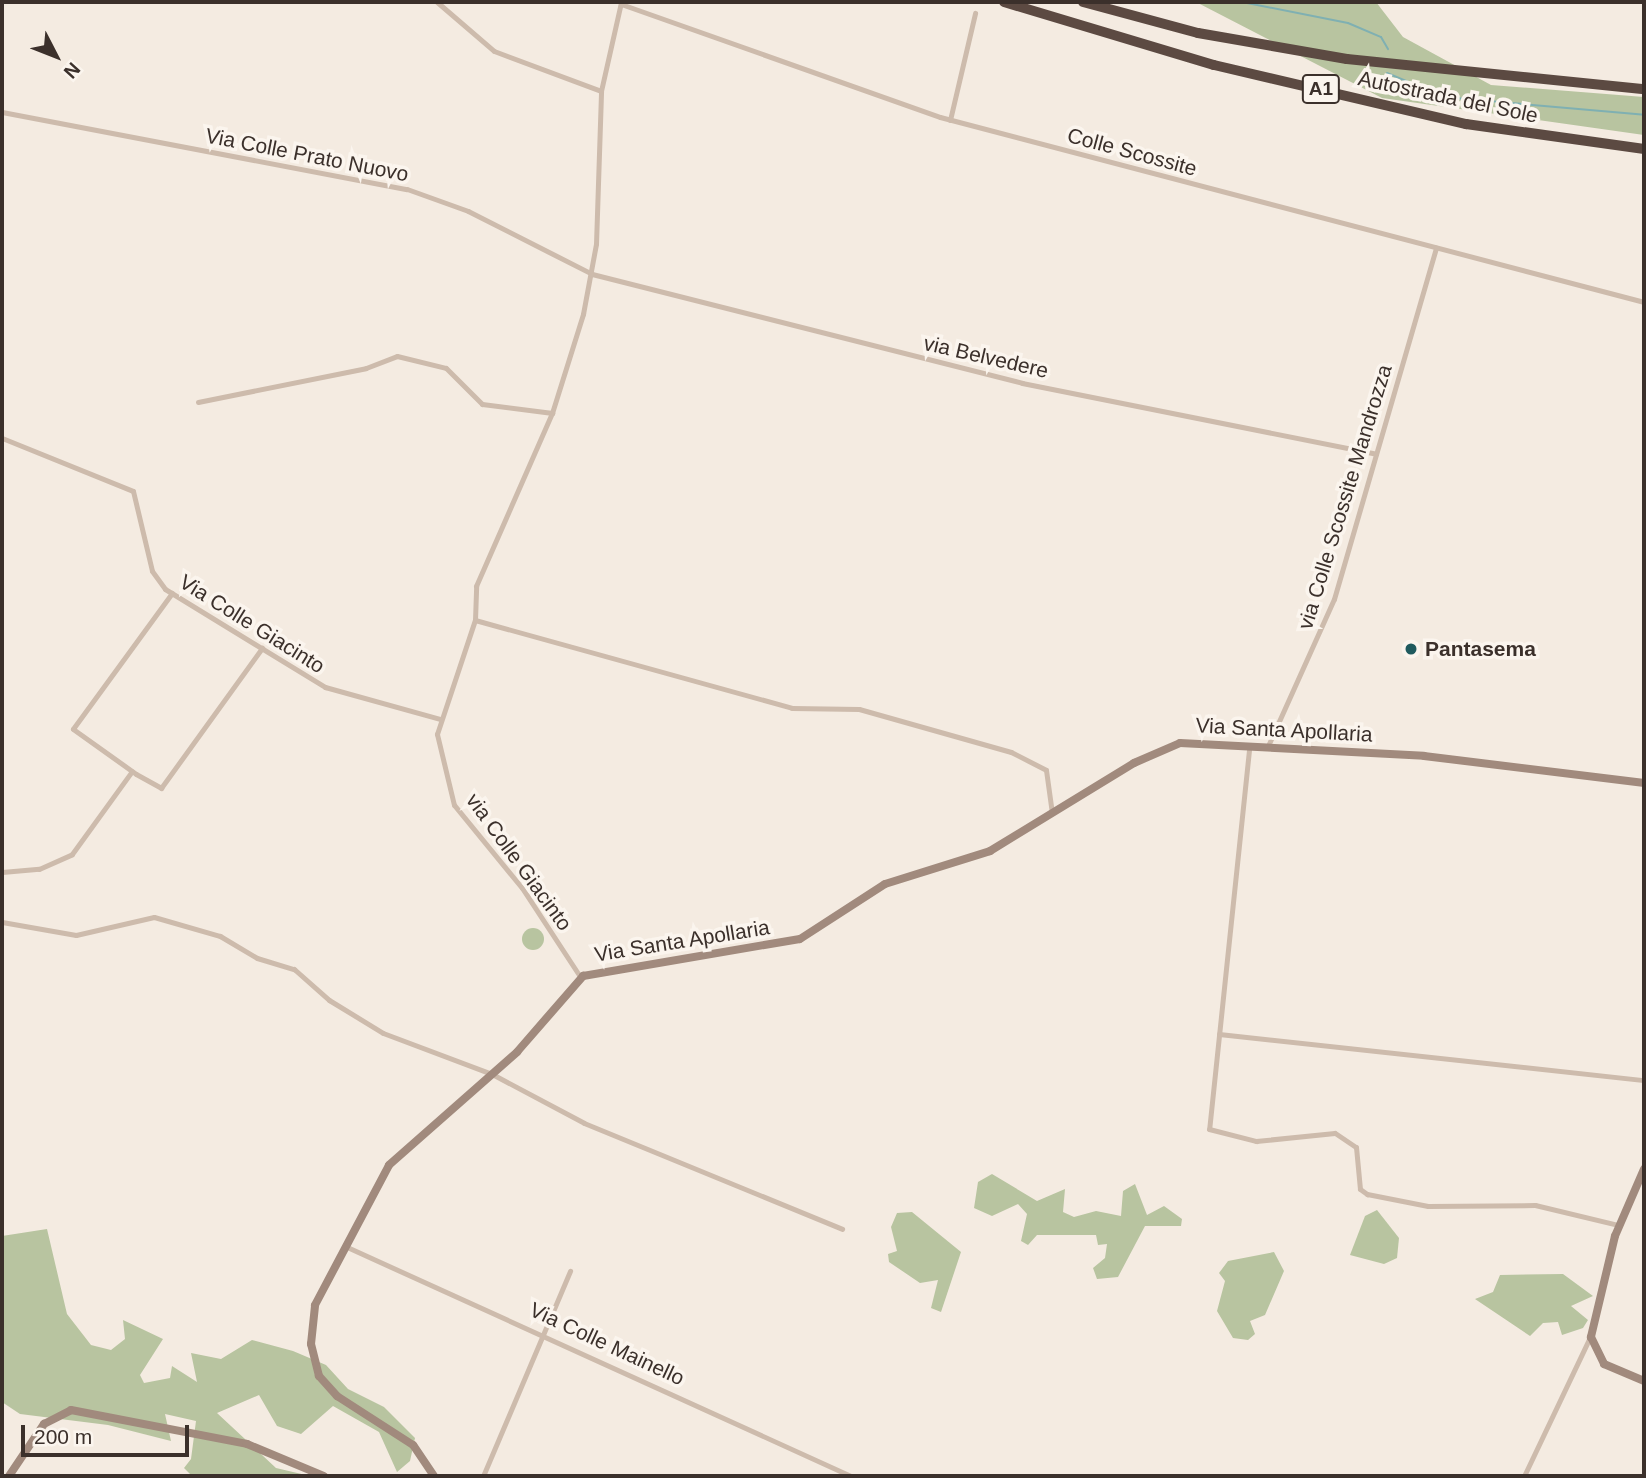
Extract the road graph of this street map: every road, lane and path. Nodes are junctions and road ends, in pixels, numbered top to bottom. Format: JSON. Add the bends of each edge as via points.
{"nodes":[{"id":1,"x":437,"y":2,"type":"edge"},
{"id":2,"x":1004,"y":2,"type":"edge"},
{"id":3,"x":1083,"y":2,"type":"edge"},
{"id":4,"x":621,"y":3,"type":"edge"},
{"id":5,"x":975,"y":13,"type":"dead end"},
{"id":6,"x":1644,"y":89,"type":"edge"},
{"id":7,"x":601,"y":91,"type":"junction"},
{"id":8,"x":2,"y":112,"type":"edge"},
{"id":9,"x":950,"y":120,"type":"junction"},
{"id":10,"x":1644,"y":149,"type":"edge"},
{"id":11,"x":1436,"y":247,"type":"junction"},
{"id":12,"x":592,"y":274,"type":"junction"},
{"id":13,"x":1644,"y":302,"type":"edge"},
{"id":14,"x":198,"y":402,"type":"dead end"},
{"id":15,"x":552,"y":413,"type":"junction"},
{"id":16,"x":2,"y":438,"type":"edge"},
{"id":17,"x":1376,"y":454,"type":"junction"},
{"id":18,"x":172,"y":593,"type":"junction"},
{"id":19,"x":475,"y":620,"type":"junction"},
{"id":20,"x":262,"y":648,"type":"junction"},
{"id":21,"x":440,"y":719,"type":"junction"},
{"id":22,"x":1249,"y":750,"type":"junction"},
{"id":23,"x":1266,"y":751,"type":"junction"},
{"id":24,"x":132,"y":771,"type":"junction"},
{"id":25,"x":1644,"y":783,"type":"edge"},
{"id":26,"x":1052,"y":813,"type":"junction"},
{"id":27,"x":2,"y":872,"type":"edge"},
{"id":28,"x":2,"y":922,"type":"edge"},
{"id":29,"x":581,"y":978,"type":"junction"},
{"id":30,"x":1219,"y":1034,"type":"junction"},
{"id":31,"x":492,"y":1074,"type":"junction"},
{"id":32,"x":1644,"y":1080,"type":"edge"},
{"id":33,"x":1644,"y":1170,"type":"edge"},
{"id":34,"x":1618,"y":1225,"type":"junction"},
{"id":35,"x":842,"y":1229,"type":"dead end"},
{"id":36,"x":347,"y":1247,"type":"junction"},
{"id":37,"x":570,"y":1271,"type":"dead end"},
{"id":38,"x":543,"y":1331,"type":"junction"},
{"id":39,"x":1591,"y":1335,"type":"junction"},
{"id":40,"x":1644,"y":1381,"type":"edge"},
{"id":41,"x":9,"y":1476,"type":"edge"},
{"id":42,"x":324,"y":1476,"type":"edge"},
{"id":43,"x":434,"y":1476,"type":"edge"},
{"id":44,"x":483,"y":1476,"type":"edge"},
{"id":45,"x":851,"y":1476,"type":"edge"},
{"id":46,"x":1524,"y":1476,"type":"edge"}],
"edges":[{"from":1,"to":7,"type":"street","via":[[494,51]]},
{"from":2,"to":10,"type":"highway","name":"Autostrada del Sole","number":"A1","via":[[1214,65],[1466,124]]},
{"from":3,"to":6,"type":"highway","name":"Autostrada del Sole","number":"A1","via":[[1198,33],[1347,58]]},
{"from":4,"to":7,"type":"street","name":"via Colle Giacinto"},
{"from":4,"to":9,"type":"street","name":"Colle Scossite"},
{"from":5,"to":9,"type":"street"},
{"from":7,"to":12,"type":"street","name":"via Colle Giacinto"},
{"from":8,"to":12,"type":"street","name":"Via Colle Prato Nuovo","via":[[424,194]]},
{"from":9,"to":11,"type":"street","name":"Colle Scossite"},
{"from":11,"to":13,"type":"street","name":"Colle Scossite"},
{"from":11,"to":17,"type":"street","name":"via Colle Scossite Mandrozza"},
{"from":12,"to":15,"type":"street","name":"via Colle Giacinto"},
{"from":12,"to":17,"type":"street","name":"via Belvedere","via":[[1022,383]]},
{"from":14,"to":15,"type":"street","via":[[366,368],[397,356],[446,368],[482,404]]},
{"from":15,"to":19,"type":"street","name":"via Colle Giacinto","via":[[476,586]]},
{"from":16,"to":18,"type":"street","name":"Via Colle Giacinto","via":[[133,491],[154,576]]},
{"from":17,"to":23,"type":"street","name":"via Colle Scossite Mandrozza","via":[[1334,599]]},
{"from":18,"to":20,"type":"street","name":"Via Colle Giacinto"},
{"from":18,"to":24,"type":"street","via":[[73,729]]},
{"from":19,"to":21,"type":"street","name":"via Colle Giacinto"},
{"from":19,"to":26,"type":"street","via":[[792,708],[859,709],[1012,752],[1046,770]]},
{"from":20,"to":21,"type":"street","name":"Via Colle Giacinto","via":[[325,687]]},
{"from":20,"to":24,"type":"street","via":[[161,788]]},
{"from":21,"to":29,"type":"street","name":"via Colle Giacinto","via":[[437,744],[454,805],[522,888]]},
{"from":22,"to":23,"type":"street","name":"Via Santa Apollaria"},
{"from":22,"to":26,"type":"street","name":"Via Santa Apollaria","via":[[1192,742],[1165,747]]},
{"from":22,"to":30,"type":"street"},
{"from":23,"to":25,"type":"street","name":"Via Santa Apollaria","via":[[1424,755]]},
{"from":24,"to":27,"type":"street","via":[[72,854],[39,869]]},
{"from":26,"to":29,"type":"street","name":"Via Santa Apollaria","via":[[976,857],[885,884],[800,939]]},
{"from":28,"to":31,"type":"street","via":[[76,935],[141,917],[192,927],[294,969],[329,1000],[383,1033]]},
{"from":29,"to":31,"type":"street","name":"Via Santa Apollaria"},
{"from":30,"to":32,"type":"street"},
{"from":30,"to":34,"type":"street","via":[[1208,1124],[1215,1133],[1262,1141],[1328,1131],[1356,1147],[1360,1189],[1367,1194],[1428,1206],[1531,1205]]},
{"from":31,"to":35,"type":"street","via":[[584,1123]]},
{"from":31,"to":36,"type":"street","name":"Via Santa Apollaria","via":[[389,1165]]},
{"from":33,"to":34,"type":"street"},
{"from":34,"to":39,"type":"street"},
{"from":36,"to":38,"type":"street","name":"Via Colle Mainello"},
{"from":36,"to":43,"type":"street","name":"Via Santa Apollaria","via":[[315,1305],[316,1371],[337,1396],[413,1445]]},
{"from":37,"to":38,"type":"street"},
{"from":38,"to":44,"type":"street"},
{"from":38,"to":45,"type":"street","name":"Via Colle Mainello"},
{"from":39,"to":40,"type":"street","via":[[1604,1364]]},
{"from":39,"to":46,"type":"street"},
{"from":41,"to":42,"type":"street","via":[[44,1424],[71,1410],[247,1444]]}]}
